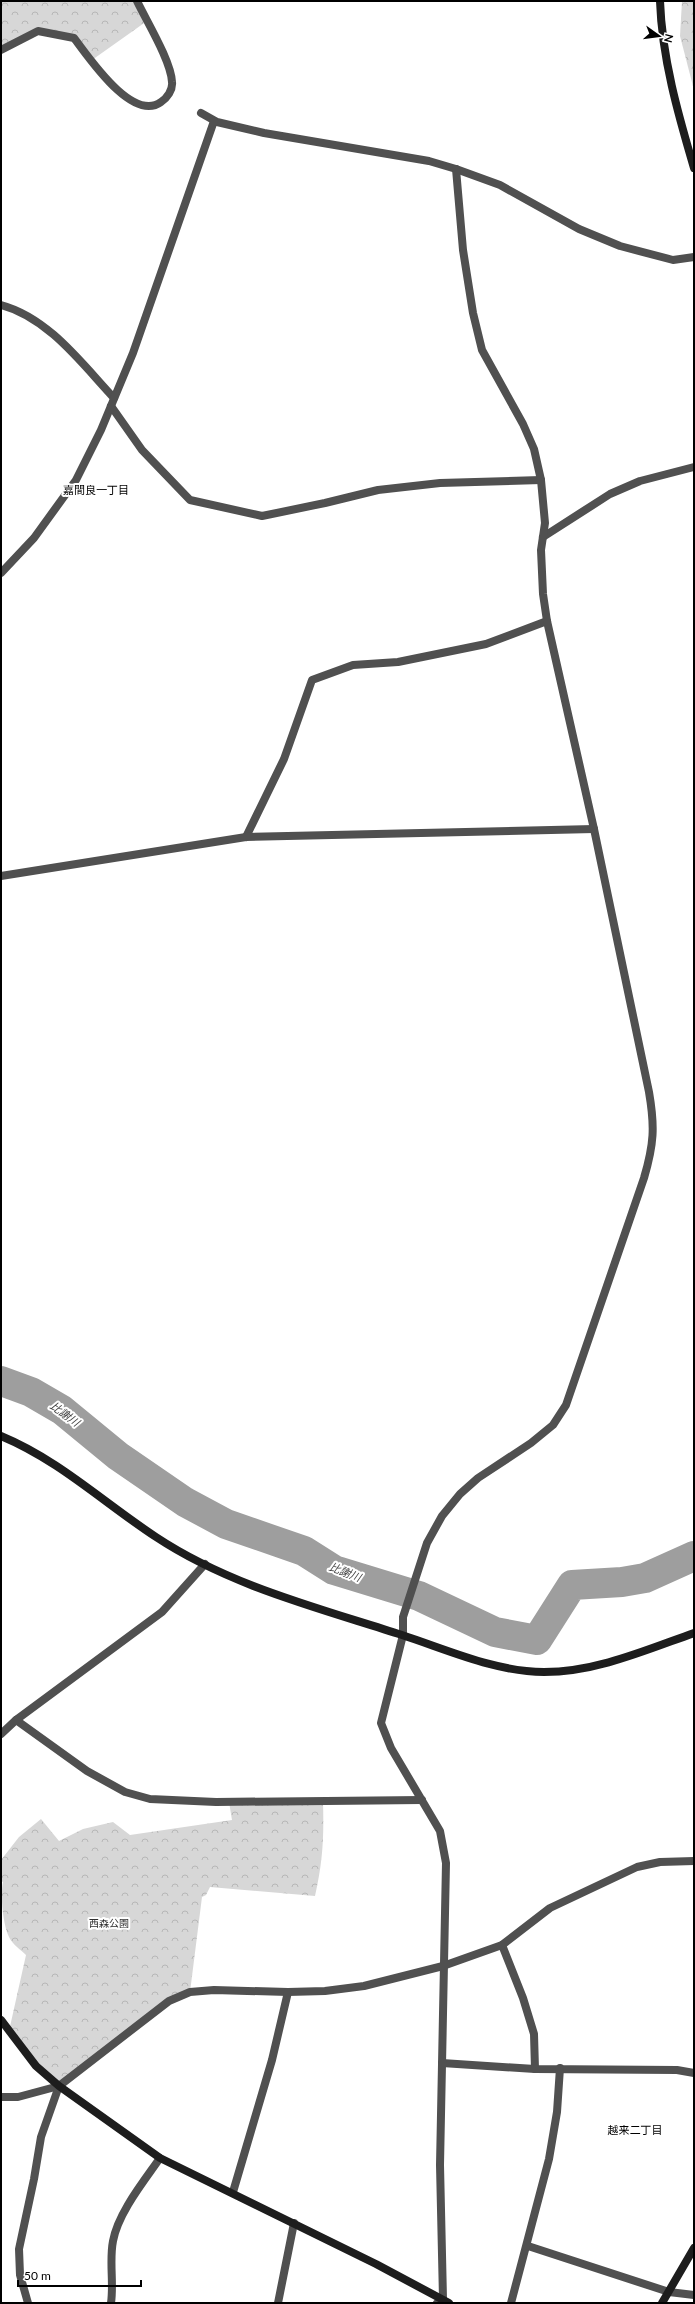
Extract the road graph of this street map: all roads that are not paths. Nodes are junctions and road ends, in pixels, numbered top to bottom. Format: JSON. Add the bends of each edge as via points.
{"nodes":[{"id":1,"x":137,"y":1,"type":"edge"},
{"id":2,"x":660,"y":1,"type":"edge"},
{"id":3,"x":1,"y":50,"type":"edge"},
{"id":4,"x":201,"y":113,"type":"dead end"},
{"id":5,"x":214,"y":121,"type":"junction"},
{"id":6,"x":694,"y":168,"type":"edge"},
{"id":7,"x":456,"y":169,"type":"junction"},
{"id":8,"x":694,"y":257,"type":"edge"},
{"id":9,"x":1,"y":305,"type":"edge"},
{"id":10,"x":112,"y":402,"type":"junction"},
{"id":11,"x":694,"y":467,"type":"edge"},
{"id":12,"x":541,"y":480,"type":"junction"},
{"id":13,"x":543,"y":536,"type":"junction"},
{"id":14,"x":1,"y":573,"type":"edge"},
{"id":15,"x":548,"y":621,"type":"junction"},
{"id":16,"x":594,"y":829,"type":"junction"},
{"id":17,"x":246,"y":837,"type":"junction"},
{"id":18,"x":1,"y":876,"type":"edge"},
{"id":19,"x":1,"y":1436,"type":"edge"},
{"id":20,"x":204,"y":1564,"type":"junction"},
{"id":21,"x":694,"y":1633,"type":"edge"},
{"id":22,"x":403,"y":1635,"type":"junction"},
{"id":23,"x":16,"y":1720,"type":"junction"},
{"id":24,"x":1,"y":1734,"type":"edge"},
{"id":25,"x":422,"y":1800,"type":"junction"},
{"id":26,"x":694,"y":1861,"type":"edge"},
{"id":27,"x":502,"y":1945,"type":"junction"},
{"id":28,"x":443,"y":1966,"type":"junction"},
{"id":29,"x":288,"y":1992,"type":"junction"},
{"id":30,"x":1,"y":2020,"type":"edge"},
{"id":31,"x":442,"y":2063,"type":"junction"},
{"id":32,"x":560,"y":2068,"type":"junction"},
{"id":33,"x":535,"y":2069,"type":"junction"},
{"id":34,"x":694,"y":2072,"type":"edge"},
{"id":35,"x":59,"y":2086,"type":"junction"},
{"id":36,"x":1,"y":2097,"type":"edge"},
{"id":37,"x":160,"y":2158,"type":"junction"},
{"id":38,"x":233,"y":2192,"type":"junction"},
{"id":39,"x":294,"y":2223,"type":"junction"},
{"id":40,"x":528,"y":2246,"type":"junction"},
{"id":41,"x":694,"y":2248,"type":"edge"},
{"id":42,"x":669,"y":2292,"type":"junction"},
{"id":43,"x":694,"y":2295,"type":"edge"},
{"id":44,"x":443,"y":2302,"type":"edge"},
{"id":45,"x":28,"y":2303,"type":"edge"},
{"id":46,"x":111,"y":2303,"type":"edge"},
{"id":47,"x":278,"y":2303,"type":"edge"},
{"id":48,"x":511,"y":2303,"type":"edge"},
{"id":49,"x":662,"y":2303,"type":"edge"}],
"edges":[{"from":1,"to":3,"type":"street","via":[[170,70],[173,84],[168,97],[159,104],[145,105],[129,100],[111,85],[74,38],[38,31]]},
{"from":2,"to":6,"type":"street","via":[[666,59]]},
{"from":4,"to":5,"type":"street"},
{"from":5,"to":7,"type":"street","via":[[264,133],[429,161]]},
{"from":5,"to":10,"type":"street","via":[[133,354]]},
{"from":7,"to":8,"type":"street","via":[[500,185],[579,229],[620,246],[673,260]]},
{"from":7,"to":12,"type":"street","via":[[463,250],[482,350],[523,424],[534,449]]},
{"from":9,"to":10,"type":"street","via":[[15,309],[63,342]]},
{"from":10,"to":12,"type":"street","via":[[142,450],[190,500],[262,516],[378,490],[440,483]]},
{"from":10,"to":14,"type":"street","via":[[76,480],[34,538]]},
{"from":11,"to":13,"type":"street","via":[[640,481],[610,494]]},
{"from":12,"to":13,"type":"street","via":[[545,523]]},
{"from":13,"to":15,"type":"street","via":[[543,594]]},
{"from":15,"to":16,"type":"street"},
{"from":15,"to":17,"type":"street","via":[[486,644],[398,662],[353,665],[312,680],[284,759]]},
{"from":16,"to":17,"type":"street"},
{"from":16,"to":22,"type":"street","via":[[649,1092],[653,1116],[653,1147],[566,1405],[553,1424],[478,1478],[460,1494],[442,1516],[427,1543],[403,1617]]},
{"from":17,"to":18,"type":"street"},
{"from":19,"to":20,"type":"street","via":[[21,1444],[60,1467],[157,1537]]},
{"from":20,"to":22,"type":"street","via":[[261,1589]]},
{"from":20,"to":23,"type":"street","via":[[162,1612]]},
{"from":21,"to":22,"type":"street","via":[[616,1660],[571,1671],[542,1672],[495,1666]]},
{"from":22,"to":25,"type":"street","via":[[381,1723],[391,1748]]},
{"from":23,"to":24,"type":"street"},
{"from":23,"to":25,"type":"street","via":[[87,1771],[125,1792],[150,1800]]},
{"from":25,"to":28,"type":"street","via":[[440,1831],[446,1863]]},
{"from":26,"to":27,"type":"street","via":[[660,1862],[637,1867],[550,1908]]},
{"from":27,"to":28,"type":"street"},
{"from":27,"to":33,"type":"street","via":[[534,2034]]},
{"from":28,"to":29,"type":"street","via":[[364,1986]]},
{"from":28,"to":31,"type":"street"},
{"from":29,"to":35,"type":"street","via":[[190,1992],[169,2001]]},
{"from":29,"to":38,"type":"street","via":[[272,2060]]},
{"from":30,"to":35,"type":"street","via":[[36,2066]]},
{"from":31,"to":33,"type":"street"},
{"from":31,"to":44,"type":"street"},
{"from":32,"to":33,"type":"street"},
{"from":32,"to":34,"type":"street"},
{"from":32,"to":40,"type":"street","via":[[557,2112],[549,2159]]},
{"from":35,"to":36,"type":"street","via":[[18,2097]]},
{"from":35,"to":37,"type":"street"},
{"from":35,"to":45,"type":"street","via":[[41,2137],[19,2249],[20,2275]]},
{"from":37,"to":38,"type":"street"},
{"from":37,"to":46,"type":"street","via":[[135,2195],[113,2241]]},
{"from":38,"to":39,"type":"street"},
{"from":39,"to":44,"type":"street"},
{"from":39,"to":47,"type":"street"},
{"from":40,"to":42,"type":"street"},
{"from":40,"to":48,"type":"street"},
{"from":41,"to":42,"type":"street"},
{"from":42,"to":43,"type":"street"},
{"from":42,"to":49,"type":"street"}]}
